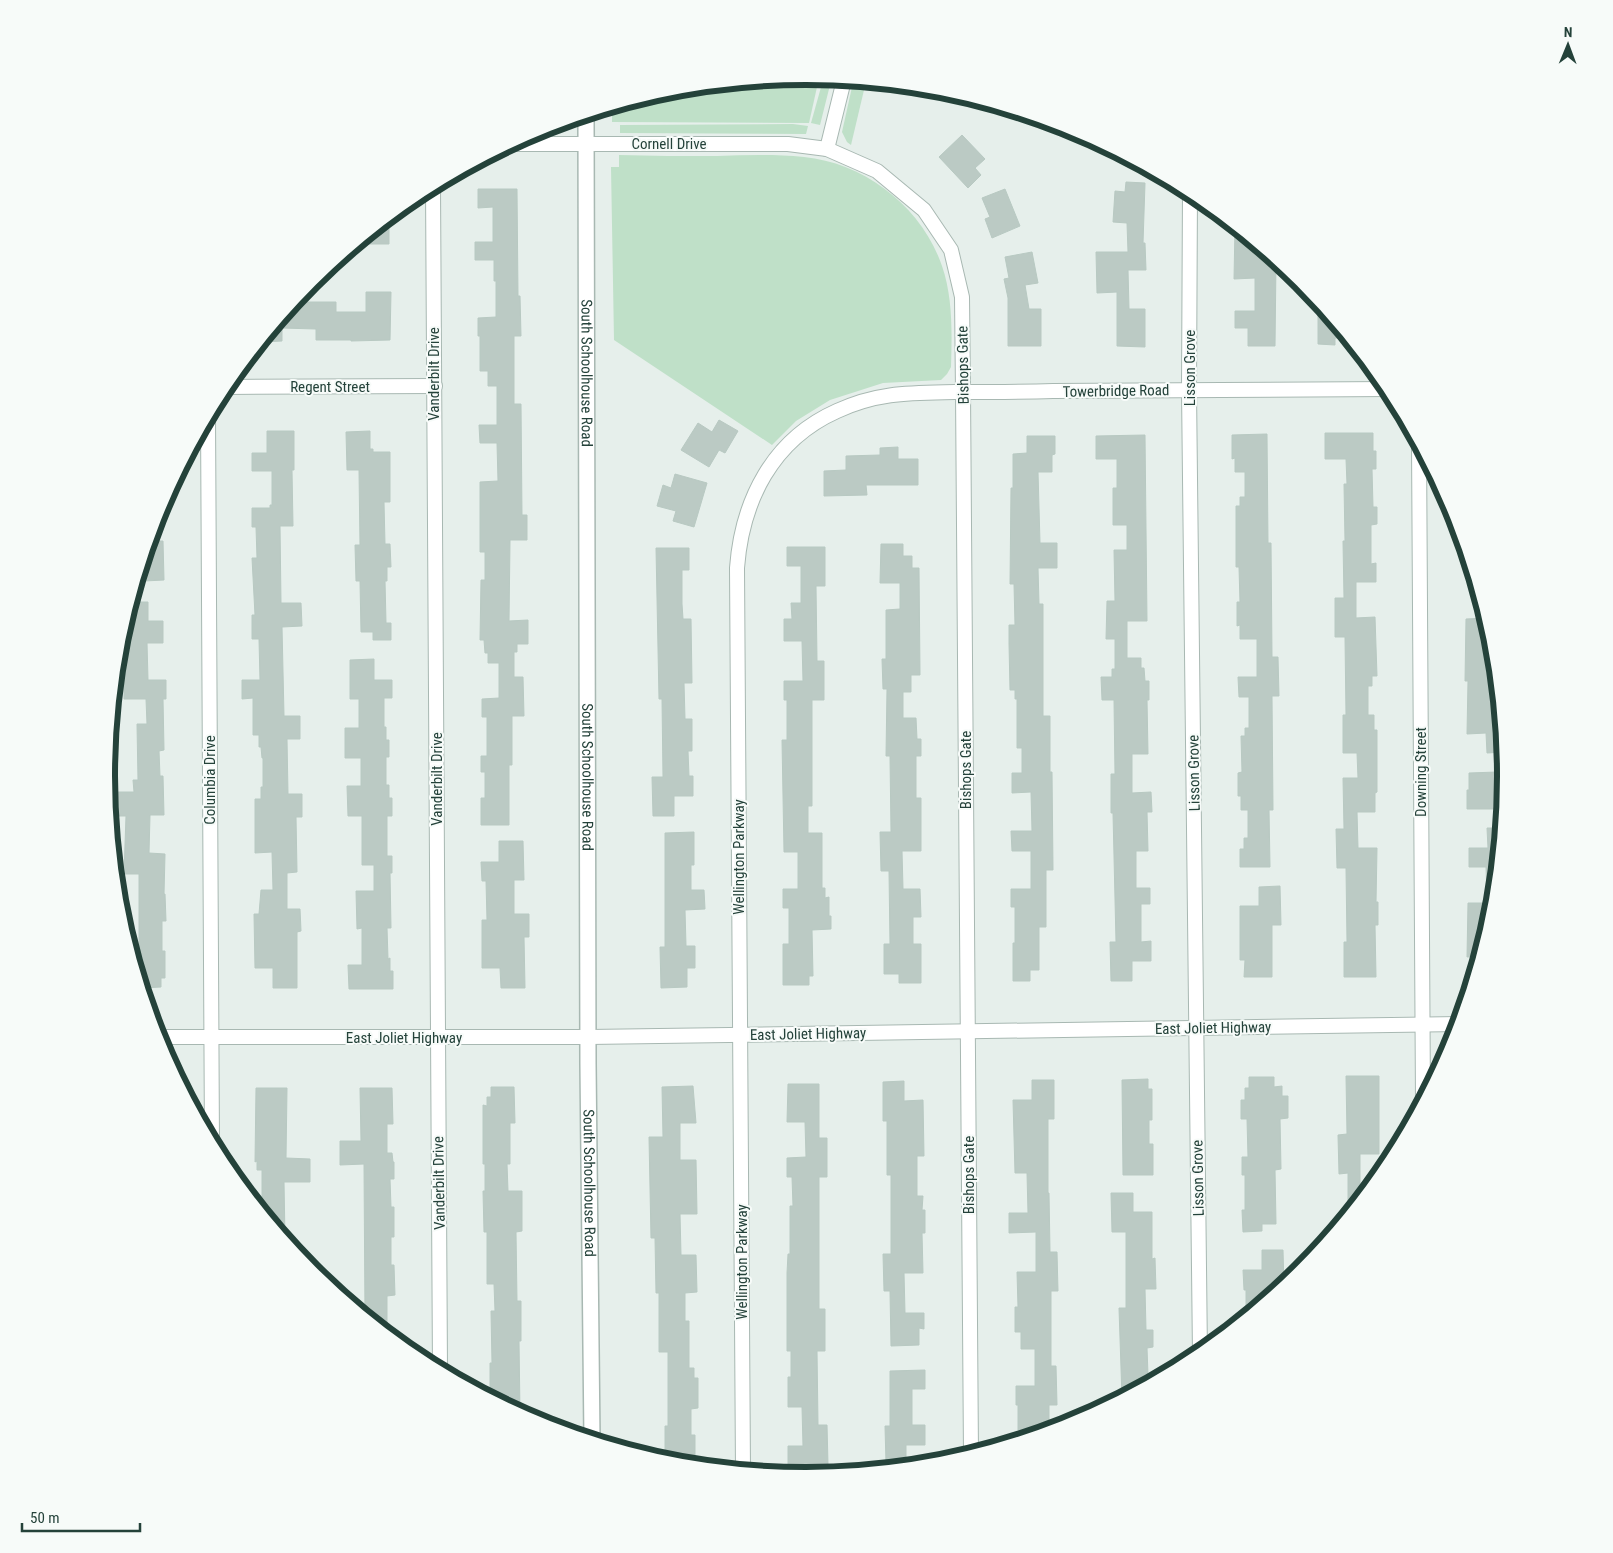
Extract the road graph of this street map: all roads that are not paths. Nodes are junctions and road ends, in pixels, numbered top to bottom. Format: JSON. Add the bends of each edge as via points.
{"nodes":[{"id":1,"x":843,"y":86,"type":"edge"},
{"id":2,"x":586,"y":121,"type":"edge"},
{"id":3,"x":528,"y":144,"type":"edge"},
{"id":4,"x":586,"y":144,"type":"junction"},
{"id":5,"x":827,"y":149,"type":"junction"},
{"id":6,"x":433,"y":195,"type":"edge"},
{"id":7,"x":1190,"y":201,"type":"edge"},
{"id":8,"x":435,"y":386,"type":"junction"},
{"id":9,"x":236,"y":387,"type":"edge"},
{"id":10,"x":1379,"y":389,"type":"edge"},
{"id":11,"x":1190,"y":390,"type":"junction"},
{"id":12,"x":963,"y":392,"type":"junction"},
{"id":13,"x":208,"y":431,"type":"edge"},
{"id":14,"x":1418,"y":455,"type":"edge"},
{"id":15,"x":1451,"y":1024,"type":"edge"},
{"id":16,"x":1422,"y":1025,"type":"junction"},
{"id":17,"x":1197,"y":1029,"type":"junction"},
{"id":18,"x":968,"y":1032,"type":"junction"},
{"id":19,"x":740,"y":1035,"type":"junction"},
{"id":20,"x":166,"y":1037,"type":"edge"},
{"id":21,"x":211,"y":1037,"type":"junction"},
{"id":22,"x":589,"y":1037,"type":"junction"},
{"id":23,"x":438,"y":1038,"type":"junction"},
{"id":24,"x":1423,"y":1090,"type":"edge"},
{"id":25,"x":212,"y":1128,"type":"edge"},
{"id":26,"x":1200,"y":1345,"type":"edge"},
{"id":27,"x":440,"y":1362,"type":"edge"},
{"id":28,"x":592,"y":1433,"type":"edge"},
{"id":29,"x":971,"y":1448,"type":"edge"},
{"id":30,"x":744,"y":1465,"type":"edge"}],
"edges":[{"from":1,"to":5,"type":"street"},
{"from":2,"to":4,"type":"street","name":"South Schoolhouse Road"},
{"from":3,"to":4,"type":"street","name":"Cornell Drive"},
{"from":4,"to":5,"type":"street","name":"Cornell Drive","via":[[788,144]]},
{"from":4,"to":22,"type":"street","name":"South Schoolhouse Road"},
{"from":5,"to":12,"type":"street","name":"Bishops Gate","via":[[877,172],[924,210],[951,250],[962,297]]},
{"from":6,"to":8,"type":"street","name":"Vanderbilt Drive"},
{"from":7,"to":11,"type":"street","name":"Lisson Grove"},
{"from":8,"to":9,"type":"street","name":"Regent Street"},
{"from":8,"to":23,"type":"street","name":"Vanderbilt Drive"},
{"from":10,"to":11,"type":"street","name":"Towerbridge Road"},
{"from":11,"to":12,"type":"street","name":"Towerbridge Road"},
{"from":11,"to":17,"type":"street","name":"Lisson Grove"},
{"from":12,"to":18,"type":"street","name":"Bishops Gate"},
{"from":12,"to":19,"type":"street","name":"Wellington Parkway","via":[[887,395],[836,411],[794,438],[761,480],[750,502],[737,568]]},
{"from":13,"to":21,"type":"street","name":"Columbia Drive"},
{"from":14,"to":16,"type":"street","name":"Downing Street"},
{"from":15,"to":16,"type":"street","name":"East Joliet Highway"},
{"from":16,"to":17,"type":"street","name":"East Joliet Highway"},
{"from":16,"to":24,"type":"street","name":"Downing Street"},
{"from":17,"to":18,"type":"street","name":"East Joliet Highway"},
{"from":17,"to":26,"type":"street","name":"Lisson Grove"},
{"from":18,"to":19,"type":"street","name":"East Joliet Highway"},
{"from":18,"to":29,"type":"street","name":"Bishops Gate"},
{"from":19,"to":22,"type":"street","name":"East Joliet Highway"},
{"from":19,"to":30,"type":"street","name":"Wellington Parkway"},
{"from":20,"to":21,"type":"street","name":"East Joliet Highway"},
{"from":21,"to":23,"type":"street","name":"East Joliet Highway"},
{"from":21,"to":25,"type":"street","name":"Columbia Drive"},
{"from":22,"to":23,"type":"street","name":"East Joliet Highway"},
{"from":22,"to":28,"type":"street","name":"South Schoolhouse Road"},
{"from":23,"to":27,"type":"street","name":"Vanderbilt Drive"}]}
